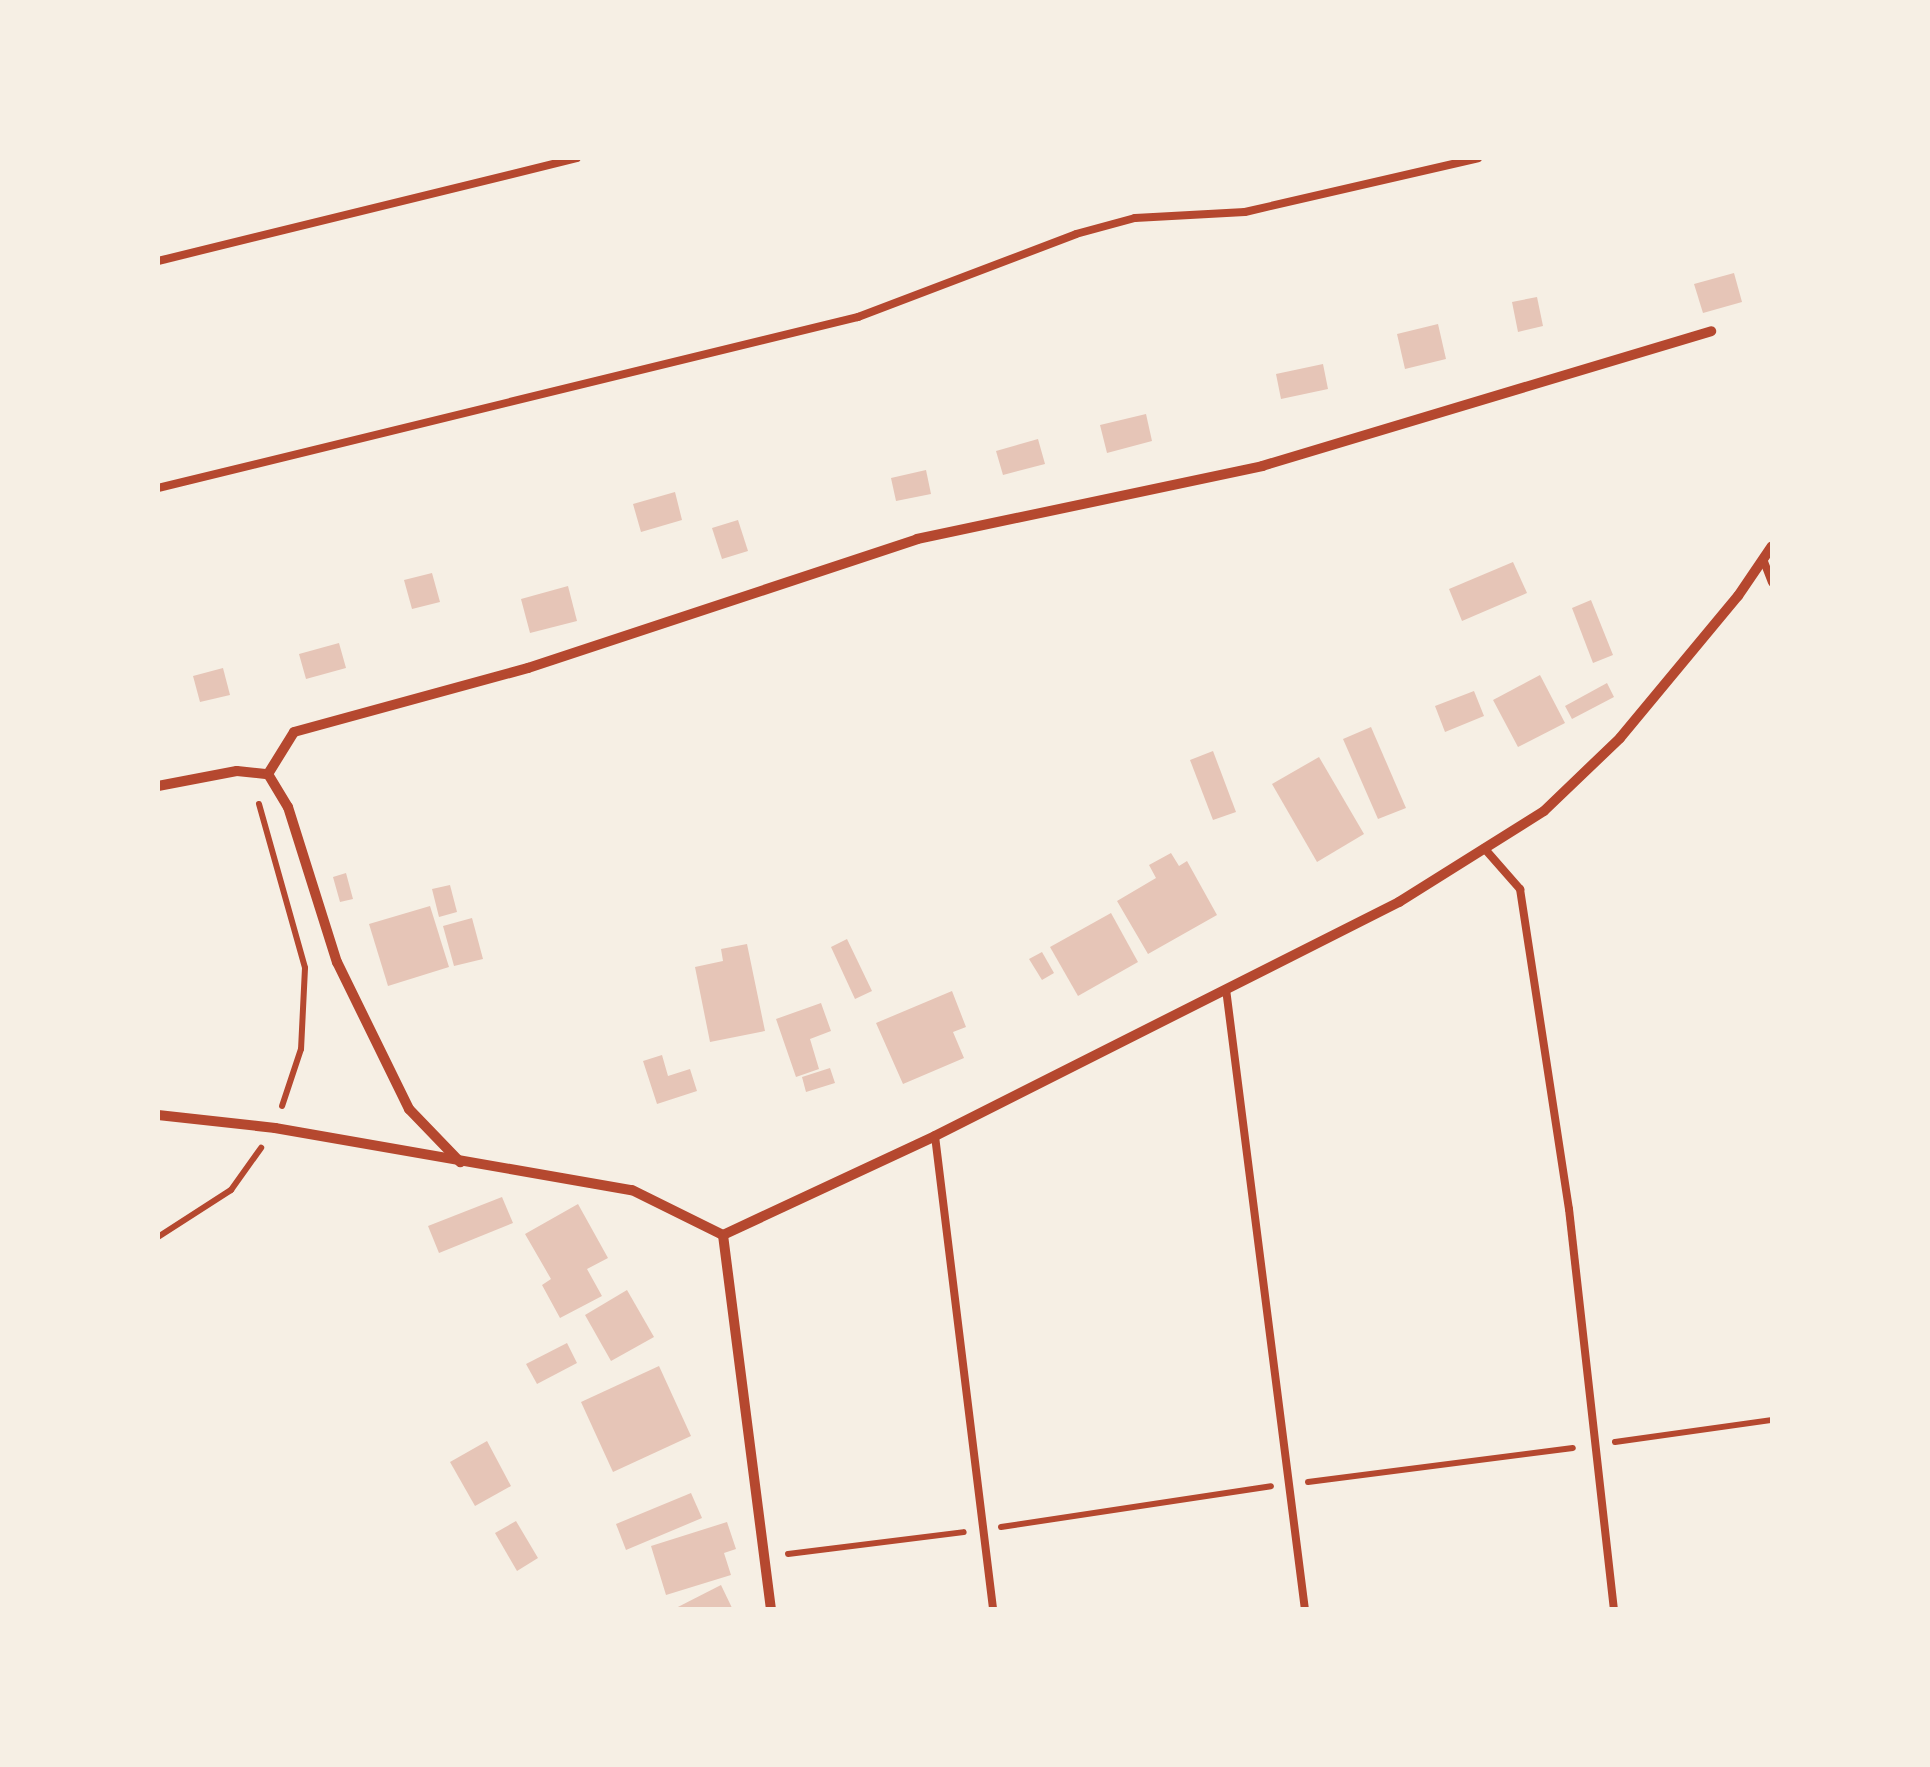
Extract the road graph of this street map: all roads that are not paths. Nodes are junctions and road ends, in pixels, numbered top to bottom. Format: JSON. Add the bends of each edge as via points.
{"nodes":[{"id":1,"x":577,"y":158,"type":"edge"},
{"id":2,"x":1478,"y":158,"type":"edge"},
{"id":3,"x":158,"y":261,"type":"edge"},
{"id":4,"x":1711,"y":331,"type":"dead end"},
{"id":5,"x":158,"y":488,"type":"edge"},
{"id":6,"x":1772,"y":546,"type":"edge"},
{"id":7,"x":1763,"y":558,"type":"junction"},
{"id":8,"x":1772,"y":582,"type":"edge"},
{"id":9,"x":268,"y":774,"type":"junction"},
{"id":10,"x":158,"y":786,"type":"edge"},
{"id":11,"x":1484,"y":848,"type":"junction"},
{"id":12,"x":1226,"y":989,"type":"junction"},
{"id":13,"x":158,"y":1116,"type":"edge"},
{"id":14,"x":935,"y":1136,"type":"junction"},
{"id":15,"x":461,"y":1163,"type":"junction"},
{"id":16,"x":723,"y":1236,"type":"junction"},
{"id":17,"x":771,"y":1610,"type":"edge"},
{"id":18,"x":993,"y":1610,"type":"edge"},
{"id":19,"x":1305,"y":1610,"type":"edge"},
{"id":20,"x":1614,"y":1610,"type":"edge"}],
"edges":[{"from":1,"to":3,"type":"lane"},
{"from":2,"to":5,"type":"lane","via":[[1245,212],[1135,218],[858,318]]},
{"from":4,"to":9,"type":"street","via":[[1262,466],[916,539],[546,662],[294,732]]},
{"from":6,"to":7,"type":"street"},
{"from":7,"to":8,"type":"lane"},
{"from":7,"to":11,"type":"street","via":[[1620,738],[1544,811]]},
{"from":9,"to":10,"type":"street","via":[[237,771]]},
{"from":9,"to":15,"type":"street","via":[[288,807],[336,962],[409,1109]]},
{"from":11,"to":12,"type":"street","via":[[1399,902]]},
{"from":11,"to":20,"type":"lane","via":[[1520,889],[1569,1209]]},
{"from":12,"to":14,"type":"street"},
{"from":12,"to":19,"type":"lane"},
{"from":13,"to":15,"type":"street","via":[[275,1128]]},
{"from":14,"to":16,"type":"street"},
{"from":14,"to":18,"type":"lane"},
{"from":15,"to":16,"type":"street","via":[[632,1190]]},
{"from":16,"to":17,"type":"street"}]}
